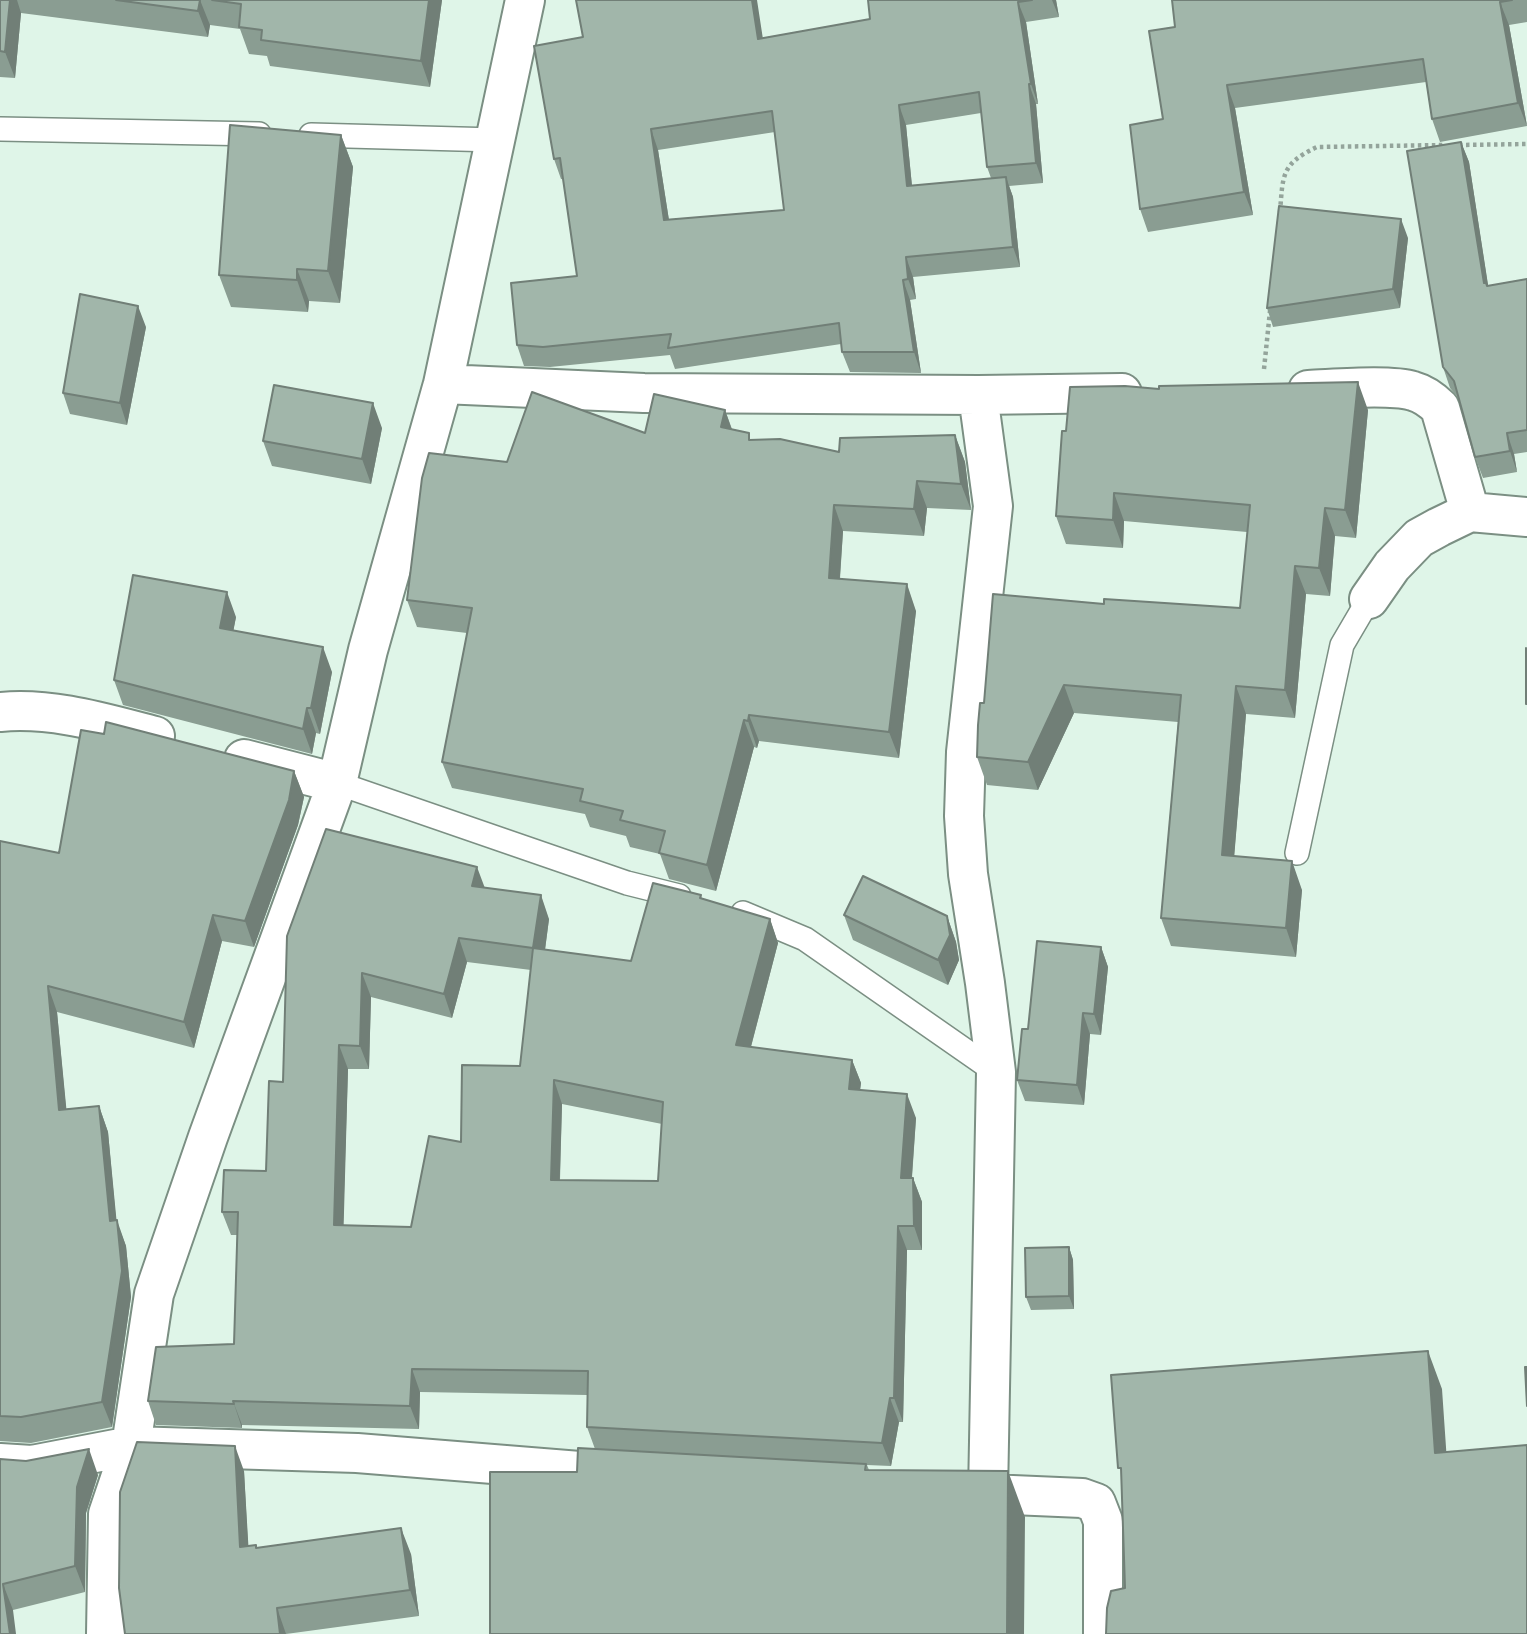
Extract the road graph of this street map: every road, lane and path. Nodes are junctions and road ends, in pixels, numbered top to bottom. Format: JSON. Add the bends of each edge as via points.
{"nodes":[{"id":1,"x":525,"y":0,"type":"edge"},
{"id":2,"x":0,"y":129,"type":"edge"},
{"id":3,"x":496,"y":140,"type":"junction"},
{"id":4,"x":1527,"y":144,"type":"edge"},
{"id":5,"x":1279,"y":225,"type":"edge"},
{"id":6,"x":1270,"y":308,"type":"edge"},
{"id":7,"x":443,"y":384,"type":"junction"},
{"id":8,"x":1262,"y":390,"type":"joint"},
{"id":9,"x":1154,"y":392,"type":"edge"},
{"id":10,"x":978,"y":395,"type":"junction"},
{"id":11,"x":1470,"y":512,"type":"junction"},
{"id":12,"x":1527,"y":517,"type":"edge"},
{"id":13,"x":1369,"y":599,"type":"joint"},
{"id":14,"x":0,"y":712,"type":"edge"},
{"id":15,"x":337,"y":783,"type":"junction"},
{"id":16,"x":1297,"y":853,"type":"dead end"},
{"id":17,"x":996,"y":1072,"type":"junction"},
{"id":18,"x":131,"y":1446,"type":"junction"},
{"id":19,"x":0,"y":1463,"type":"edge"},
{"id":20,"x":658,"y":1476,"type":"edge"},
{"id":21,"x":933,"y":1491,"type":"edge"},
{"id":22,"x":988,"y":1494,"type":"junction"},
{"id":23,"x":106,"y":1634,"type":"edge"},
{"id":24,"x":1103,"y":1634,"type":"edge"}],
"edges":[{"from":1,"to":3,"type":"street"},
{"from":2,"to":3,"type":"lane"},
{"from":3,"to":7,"type":"street"},
{"from":4,"to":5,"type":"path","via":[[1317,147],[1289,165]]},
{"from":6,"to":8,"type":"path"},
{"from":7,"to":10,"type":"street","via":[[644,393]]},
{"from":7,"to":15,"type":"street","via":[[368,650]]},
{"from":8,"to":11,"type":"street","via":[[1391,388],[1429,398],[1440,408]]},
{"from":9,"to":10,"type":"street"},
{"from":10,"to":17,"type":"street","via":[[993,506],[966,752],[964,816]]},
{"from":11,"to":12,"type":"street"},
{"from":11,"to":13,"type":"street","via":[[1419,538]]},
{"from":13,"to":16,"type":"lane","via":[[1342,645]]},
{"from":14,"to":15,"type":"street","via":[[26,709],[82,717]]},
{"from":15,"to":17,"type":"lane","via":[[628,883],[744,913],[805,939]]},
{"from":15,"to":18,"type":"street","via":[[154,1294]]},
{"from":17,"to":22,"type":"street"},
{"from":18,"to":19,"type":"street","via":[[32,1465]]},
{"from":18,"to":20,"type":"street","via":[[357,1453]]},
{"from":18,"to":23,"type":"street","via":[[108,1514]]},
{"from":21,"to":22,"type":"street"},
{"from":22,"to":24,"type":"street","via":[[1082,1498],[1096,1503],[1103,1521]]}]}
